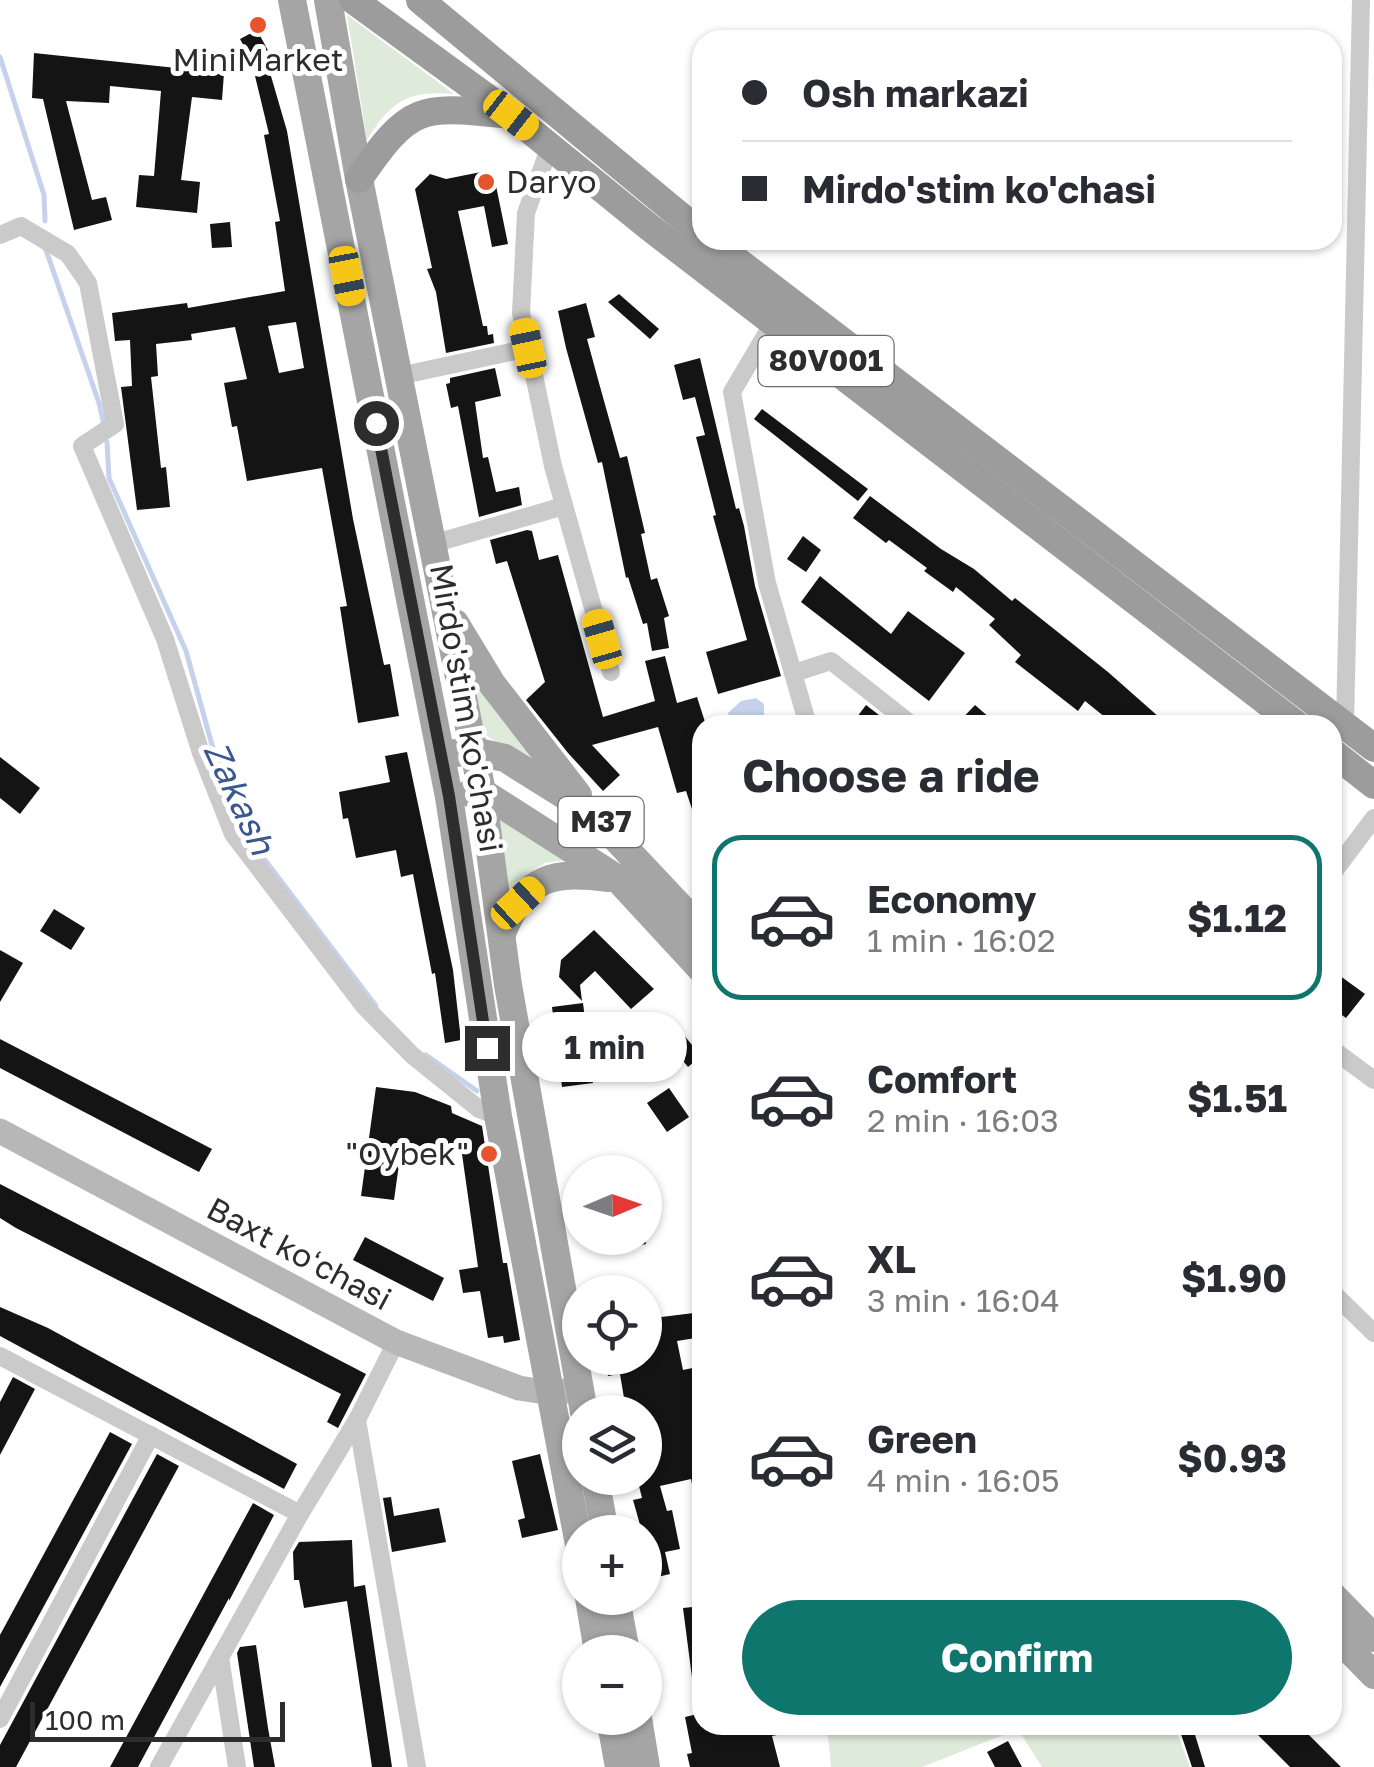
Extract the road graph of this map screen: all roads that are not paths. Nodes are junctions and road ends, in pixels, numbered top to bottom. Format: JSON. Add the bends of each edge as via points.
{"nodes":[{"id":1,"x":292,"y":0,"type":"edge"},
{"id":2,"x":328,"y":0,"type":"edge"},
{"id":3,"x":353,"y":0,"type":"edge"},
{"id":4,"x":420,"y":0,"type":"edge"},
{"id":5,"x":1360,"y":0,"type":"edge"},
{"id":6,"x":511,"y":115,"type":"junction"},
{"id":7,"x":550,"y":146,"type":"junction"},
{"id":8,"x":359,"y":179,"type":"junction"},
{"id":9,"x":692,"y":226,"type":"edge"},
{"id":10,"x":1354,"y":229,"type":"junction"},
{"id":11,"x":1374,"y":229,"type":"edge"},
{"id":12,"x":0,"y":235,"type":"edge"},
{"id":13,"x":722,"y":250,"type":"edge"},
{"id":14,"x":774,"y":321,"type":"junction"},
{"id":15,"x":528,"y":348,"type":"junction"},
{"id":16,"x":399,"y":376,"type":"junction"},
{"id":17,"x":967,"y":451,"type":"junction"},
{"id":18,"x":564,"y":506,"type":"junction"},
{"id":19,"x":432,"y":544,"type":"junction"},
{"id":20,"x":444,"y":606,"type":"junction"},
{"id":21,"x":611,"y":672,"type":"dead end"},
{"id":22,"x":794,"y":673,"type":"junction"},
{"id":23,"x":805,"y":715,"type":"edge"},
{"id":24,"x":899,"y":715,"type":"edge"},
{"id":25,"x":1285,"y":715,"type":"edge"},
{"id":26,"x":1331,"y":715,"type":"edge"},
{"id":27,"x":1342,"y":723,"type":"edge"},
{"id":28,"x":1345,"y":725,"type":"junction"},
{"id":29,"x":1374,"y":748,"type":"edge"},
{"id":30,"x":473,"y":750,"type":"junction"},
{"id":31,"x":441,"y":755,"type":"junction"},
{"id":32,"x":1342,"y":760,"type":"edge"},
{"id":33,"x":1374,"y":785,"type":"edge"},
{"id":34,"x":482,"y":792,"type":"junction"},
{"id":35,"x":449,"y":796,"type":"junction"},
{"id":36,"x":591,"y":812,"type":"junction"},
{"id":37,"x":1374,"y":818,"type":"edge"},
{"id":38,"x":1342,"y":861,"type":"edge"},
{"id":39,"x":618,"y":878,"type":"junction"},
{"id":40,"x":692,"y":919,"type":"edge"},
{"id":41,"x":503,"y":931,"type":"junction"},
{"id":42,"x":692,"y":959,"type":"edge"},
{"id":43,"x":1342,"y":1056,"type":"edge"},
{"id":44,"x":1374,"y":1080,"type":"edge"},
{"id":45,"x":498,"y":1116,"type":"junction"},
{"id":46,"x":0,"y":1132,"type":"edge"},
{"id":47,"x":1342,"y":1302,"type":"edge"},
{"id":48,"x":1374,"y":1333,"type":"edge"},
{"id":49,"x":396,"y":1342,"type":"junction"},
{"id":50,"x":0,"y":1356,"type":"edge"},
{"id":51,"x":550,"y":1393,"type":"junction"},
{"id":52,"x":581,"y":1395,"type":"edge"},
{"id":53,"x":562,"y":1396,"type":"edge"},
{"id":54,"x":357,"y":1420,"type":"junction"},
{"id":55,"x":151,"y":1435,"type":"junction"},
{"id":56,"x":300,"y":1514,"type":"junction"},
{"id":57,"x":573,"y":1515,"type":"edge"},
{"id":58,"x":1342,"y":1605,"type":"edge"},
{"id":59,"x":1374,"y":1638,"type":"edge"},
{"id":60,"x":1342,"y":1642,"type":"edge"},
{"id":61,"x":220,"y":1656,"type":"junction"},
{"id":62,"x":1374,"y":1675,"type":"edge"},
{"id":63,"x":0,"y":1720,"type":"edge"},
{"id":64,"x":613,"y":1735,"type":"edge"},
{"id":65,"x":641,"y":1735,"type":"edge"},
{"id":66,"x":159,"y":1767,"type":"edge"},
{"id":67,"x":237,"y":1767,"type":"edge"},
{"id":68,"x":417,"y":1767,"type":"edge"},
{"id":69,"x":619,"y":1767,"type":"edge"},
{"id":70,"x":646,"y":1767,"type":"edge"}],
"edges":[{"from":1,"to":31,"type":"main road","name":"Mirdo'stim ko'chasi"},
{"from":2,"to":8,"type":"main road","name":"Mirdo'stim ko'chasi","number":"M37"},
{"from":3,"to":6,"type":"highway","number":"80V001"},
{"from":4,"to":9,"type":"highway"},
{"from":5,"to":10,"type":"street"},
{"from":6,"to":7,"type":"highway","number":"80V001"},
{"from":6,"to":8,"type":"highway","via":[[420,112],[388,136]]},
{"from":7,"to":14,"type":"highway","number":"80V001"},
{"from":7,"to":15,"type":"street","via":[[526,213],[521,313]]},
{"from":8,"to":16,"type":"main road","name":"Mirdo'stim ko'chasi","number":"M37"},
{"from":10,"to":11,"type":"street"},
{"from":10,"to":28,"type":"street"},
{"from":12,"to":45,"type":"street","via":[[21,226],[68,254],[88,283],[116,424],[82,446],[165,640],[234,834],[364,1006],[412,1055],[479,1109]]},
{"from":13,"to":17,"type":"highway","number":"80V001"},
{"from":14,"to":17,"type":"highway","number":"80V001"},
{"from":14,"to":22,"type":"street","via":[[732,392],[768,584]]},
{"from":15,"to":16,"type":"street"},
{"from":15,"to":18,"type":"street"},
{"from":16,"to":19,"type":"main road","name":"Mirdo'stim ko'chasi","number":"M37"},
{"from":17,"to":25,"type":"highway","number":"80V001"},
{"from":17,"to":26,"type":"highway","number":"80V001"},
{"from":18,"to":19,"type":"street"},
{"from":18,"to":21,"type":"street"},
{"from":19,"to":20,"type":"main road","name":"Mirdo'stim ko'chasi","number":"M37"},
{"from":20,"to":30,"type":"main road","name":"Mirdo'stim ko'chasi","number":"M37"},
{"from":20,"to":36,"type":"main road","number":"M37","via":[[492,684]]},
{"from":22,"to":23,"type":"street"},
{"from":22,"to":24,"type":"street","via":[[831,661]]},
{"from":27,"to":28,"type":"highway","number":"80V001"},
{"from":28,"to":29,"type":"highway","number":"80V001"},
{"from":30,"to":31,"type":"main road","number":"M37"},
{"from":30,"to":34,"type":"main road","name":"Mirdo'stim ko'chasi","number":"M37"},
{"from":30,"to":36,"type":"main road","number":"M37","via":[[505,758]]},
{"from":31,"to":35,"type":"main road","name":"Mirdo'stim ko'chasi"},
{"from":32,"to":33,"type":"highway"},
{"from":34,"to":35,"type":"main road"},
{"from":34,"to":39,"type":"main road","number":"M37"},
{"from":34,"to":41,"type":"main road","name":"Mirdo'stim ko'chasi"},
{"from":35,"to":45,"type":"main road","name":"Mirdo'stim ko'chasi"},
{"from":36,"to":40,"type":"main road","number":"M37"},
{"from":37,"to":38,"type":"street"},
{"from":39,"to":41,"type":"main road","via":[[545,877],[518,903]]},
{"from":39,"to":42,"type":"main road","number":"M37"},
{"from":41,"to":52,"type":"main road","name":"Mirdo'stim ko'chasi"},
{"from":43,"to":44,"type":"street"},
{"from":45,"to":51,"type":"main road","name":"Mirdo'stim ko'chasi"},
{"from":46,"to":49,"type":"main road","name":"Baxt koʻchasi"},
{"from":47,"to":48,"type":"street"},
{"from":49,"to":51,"type":"main road","name":"Baxt koʻchasi"},
{"from":49,"to":54,"type":"street"},
{"from":50,"to":55,"type":"street"},
{"from":51,"to":53,"type":"main road","name":"Baxt koʻchasi"},
{"from":51,"to":57,"type":"main road","name":"Mirdo'stim ko'chasi"},
{"from":54,"to":56,"type":"street"},
{"from":54,"to":68,"type":"street"},
{"from":55,"to":56,"type":"street"},
{"from":55,"to":63,"type":"street"},
{"from":56,"to":61,"type":"street"},
{"from":58,"to":59,"type":"main road"},
{"from":60,"to":62,"type":"main road"},
{"from":61,"to":66,"type":"street"},
{"from":61,"to":67,"type":"street"},
{"from":64,"to":69,"type":"main road"},
{"from":65,"to":70,"type":"main road"}]}
